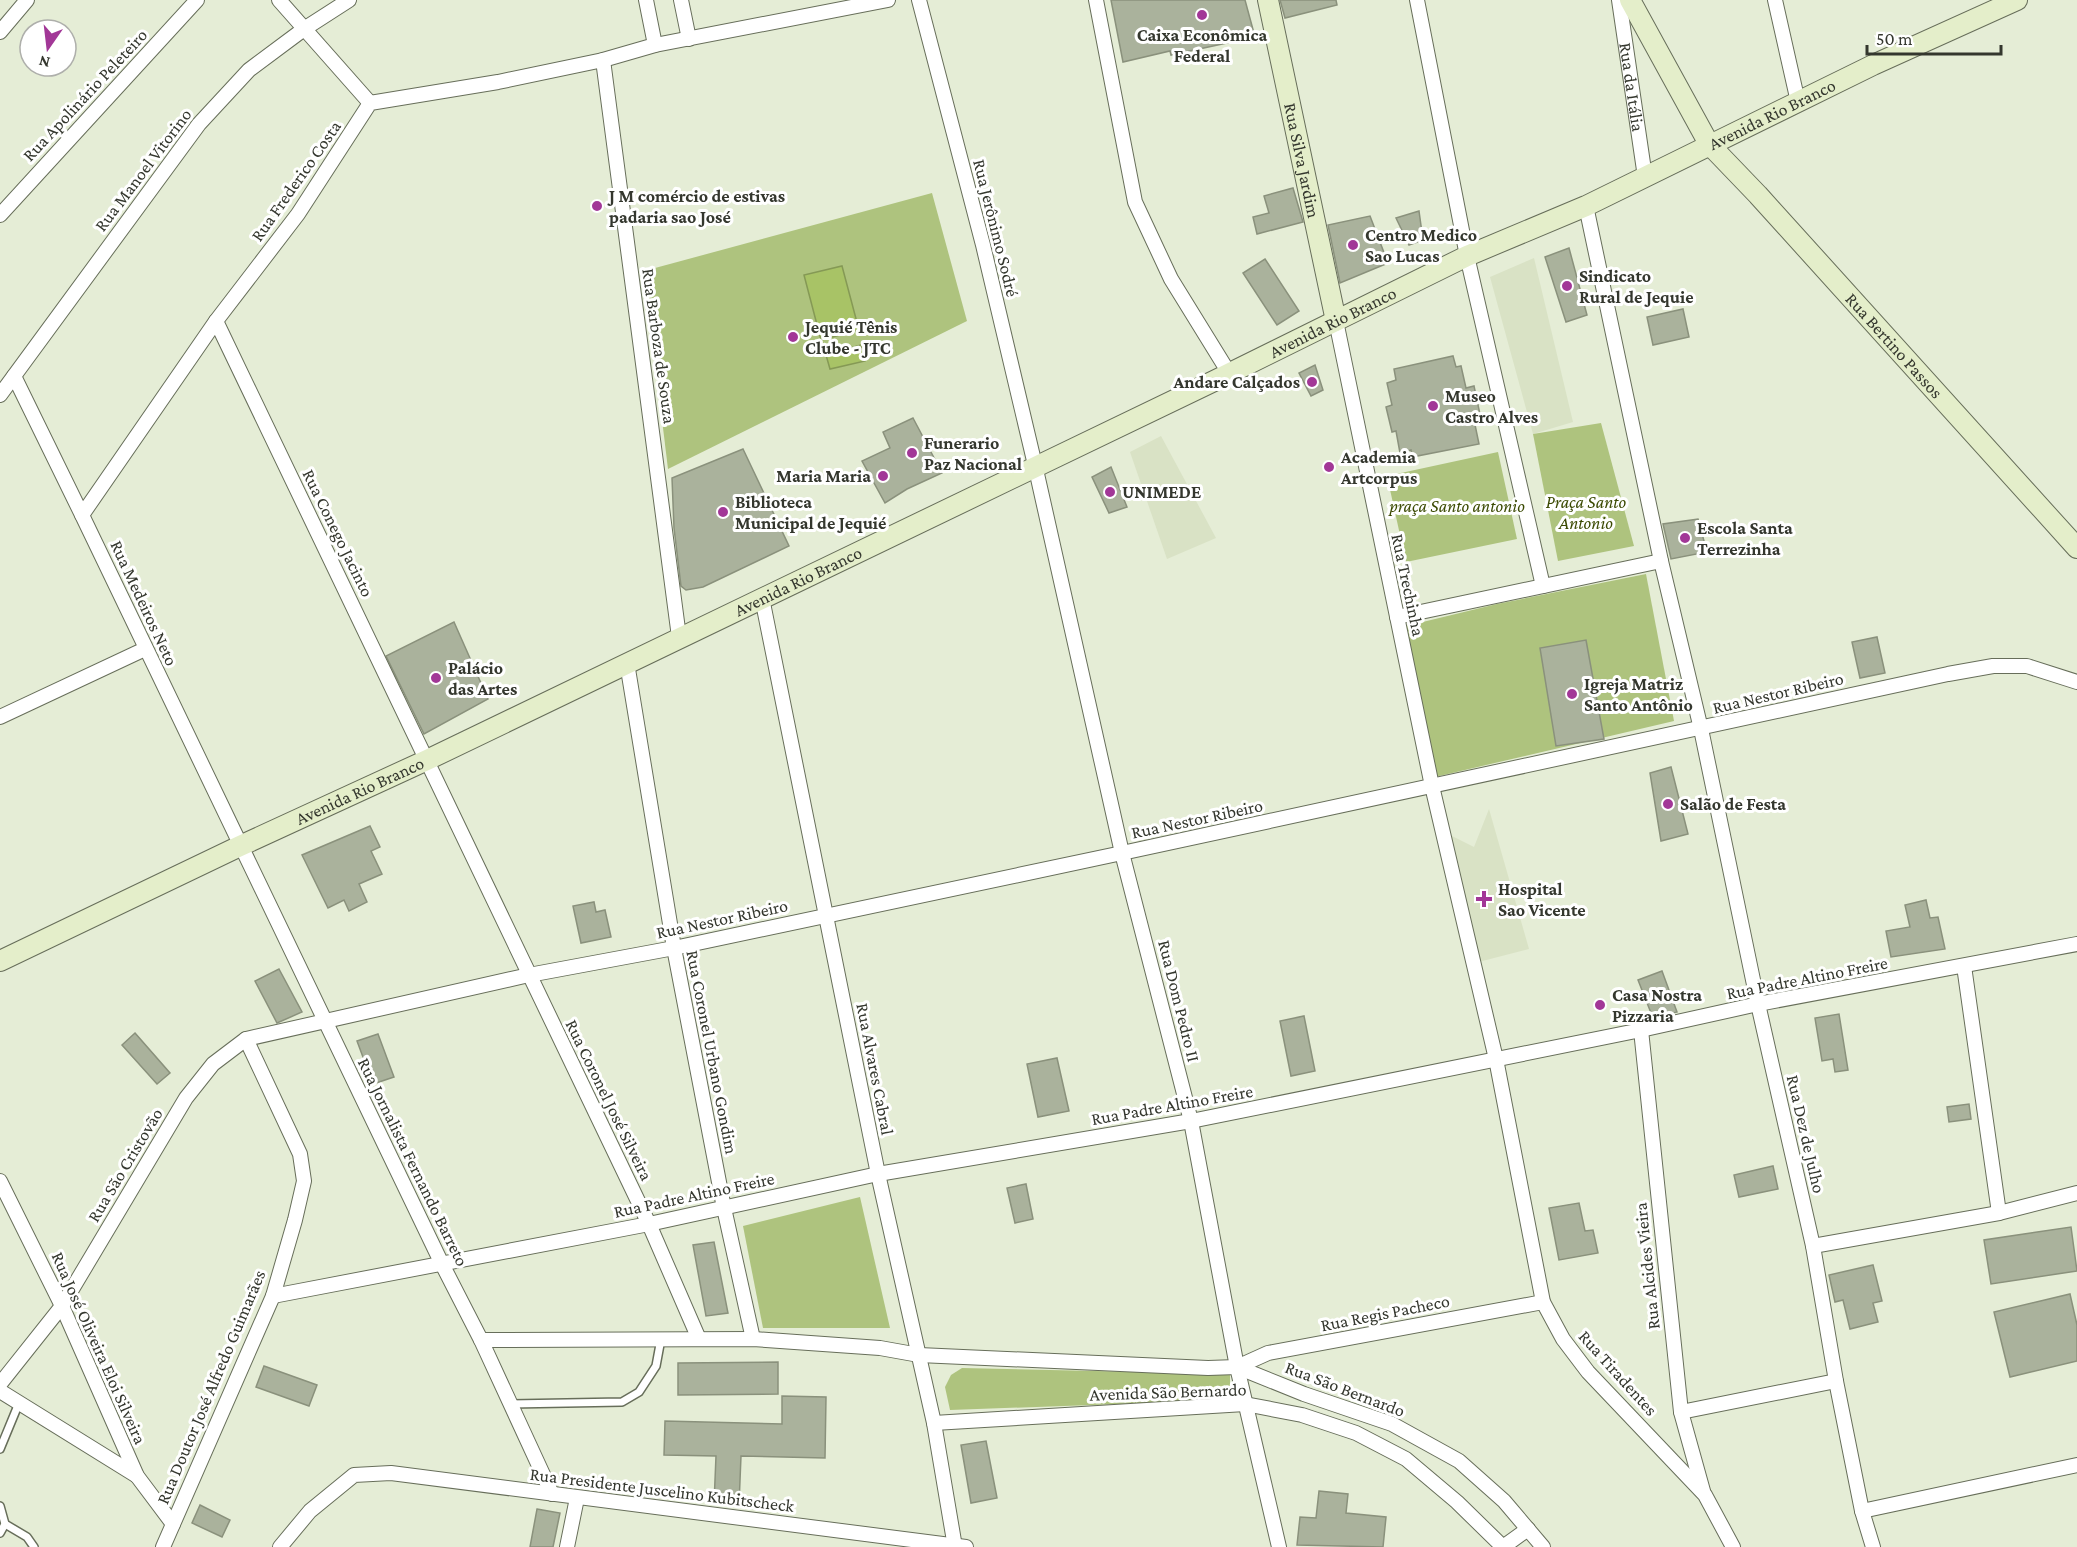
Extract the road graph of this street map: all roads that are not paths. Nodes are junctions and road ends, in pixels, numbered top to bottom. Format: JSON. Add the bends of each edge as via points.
{"nodes":[{"id":1,"x":27,"y":0,"type":"edge"},
{"id":2,"x":197,"y":0,"type":"edge"},
{"id":3,"x":279,"y":0,"type":"edge"},
{"id":4,"x":349,"y":0,"type":"edge"},
{"id":5,"x":646,"y":0,"type":"edge"},
{"id":6,"x":681,"y":0,"type":"edge"},
{"id":7,"x":888,"y":0,"type":"edge"},
{"id":8,"x":919,"y":0,"type":"edge"},
{"id":9,"x":1096,"y":0,"type":"edge"},
{"id":10,"x":1268,"y":0,"type":"edge"},
{"id":11,"x":1417,"y":0,"type":"edge"},
{"id":12,"x":1619,"y":0,"type":"edge"},
{"id":13,"x":1630,"y":0,"type":"edge"},
{"id":14,"x":1775,"y":0,"type":"edge"},
{"id":15,"x":2017,"y":0,"type":"edge"},
{"id":16,"x":304,"y":29,"type":"junction"},
{"id":17,"x":0,"y":32,"type":"edge"},
{"id":18,"x":689,"y":39,"type":"junction"},
{"id":19,"x":655,"y":45,"type":"junction"},
{"id":20,"x":603,"y":60,"type":"junction"},
{"id":21,"x":1798,"y":102,"type":"junction"},
{"id":22,"x":370,"y":103,"type":"junction"},
{"id":23,"x":1709,"y":144,"type":"junction"},
{"id":24,"x":1645,"y":177,"type":"junction"},
{"id":25,"x":1586,"y":206,"type":"junction"},
{"id":26,"x":0,"y":215,"type":"edge"},
{"id":27,"x":1467,"y":256,"type":"junction"},
{"id":28,"x":216,"y":321,"type":"junction"},
{"id":29,"x":1336,"y":321,"type":"junction"},
{"id":30,"x":1229,"y":373,"type":"junction"},
{"id":31,"x":14,"y":376,"type":"junction"},
{"id":32,"x":0,"y":395,"type":"edge"},
{"id":33,"x":1035,"y":465,"type":"junction"},
{"id":34,"x":82,"y":515,"type":"junction"},
{"id":35,"x":2077,"y":548,"type":"edge"},
{"id":36,"x":1661,"y":561,"type":"junction"},
{"id":37,"x":1543,"y":586,"type":"junction"},
{"id":38,"x":762,"y":598,"type":"junction"},
{"id":39,"x":1396,"y":617,"type":"junction"},
{"id":40,"x":679,"y":637,"type":"junction"},
{"id":41,"x":145,"y":649,"type":"junction"},
{"id":42,"x":627,"y":663,"type":"junction"},
{"id":43,"x":2077,"y":682,"type":"edge"},
{"id":44,"x":0,"y":717,"type":"edge"},
{"id":45,"x":1701,"y":729,"type":"junction"},
{"id":46,"x":427,"y":760,"type":"junction"},
{"id":47,"x":1432,"y":786,"type":"junction"},
{"id":48,"x":240,"y":846,"type":"junction"},
{"id":49,"x":1122,"y":853,"type":"junction"},
{"id":50,"x":825,"y":915,"type":"junction"},
{"id":51,"x":2077,"y":944,"type":"edge"},
{"id":52,"x":674,"y":948,"type":"junction"},
{"id":53,"x":0,"y":961,"type":"edge"},
{"id":54,"x":1964,"y":966,"type":"junction"},
{"id":55,"x":529,"y":975,"type":"junction"},
{"id":56,"x":1758,"y":1004,"type":"junction"},
{"id":57,"x":324,"y":1020,"type":"junction"},
{"id":58,"x":1641,"y":1030,"type":"junction"},
{"id":59,"x":246,"y":1039,"type":"junction"},
{"id":60,"x":1496,"y":1059,"type":"junction"},
{"id":61,"x":1191,"y":1121,"type":"junction"},
{"id":62,"x":878,"y":1174,"type":"junction"},
{"id":63,"x":0,"y":1181,"type":"edge"},
{"id":64,"x":2077,"y":1193,"type":"edge"},
{"id":65,"x":724,"y":1208,"type":"junction"},
{"id":66,"x":1999,"y":1213,"type":"junction"},
{"id":67,"x":649,"y":1224,"type":"junction"},
{"id":68,"x":1813,"y":1246,"type":"junction"},
{"id":69,"x":441,"y":1262,"type":"junction"},
{"id":70,"x":273,"y":1296,"type":"junction"},
{"id":71,"x":1543,"y":1302,"type":"junction"},
{"id":72,"x":62,"y":1306,"type":"junction"},
{"id":73,"x":661,"y":1339,"type":"junction"},
{"id":74,"x":699,"y":1339,"type":"junction"},
{"id":75,"x":753,"y":1339,"type":"junction"},
{"id":76,"x":481,"y":1340,"type":"junction"},
{"id":77,"x":919,"y":1355,"type":"junction"},
{"id":78,"x":1237,"y":1367,"type":"junction"},
{"id":79,"x":1836,"y":1381,"type":"junction"},
{"id":80,"x":0,"y":1384,"type":"edge"},
{"id":81,"x":0,"y":1391,"type":"edge"},
{"id":82,"x":19,"y":1403,"type":"junction"},
{"id":83,"x":511,"y":1404,"type":"junction"},
{"id":84,"x":1245,"y":1404,"type":"junction"},
{"id":85,"x":1681,"y":1412,"type":"junction"},
{"id":86,"x":934,"y":1423,"type":"junction"},
{"id":87,"x":0,"y":1449,"type":"edge"},
{"id":88,"x":2077,"y":1465,"type":"edge"},
{"id":89,"x":137,"y":1476,"type":"junction"},
{"id":90,"x":552,"y":1494,"type":"junction"},
{"id":91,"x":1705,"y":1495,"type":"junction"},
{"id":92,"x":577,"y":1498,"type":"junction"},
{"id":93,"x":0,"y":1506,"type":"edge"},
{"id":94,"x":1862,"y":1511,"type":"junction"},
{"id":95,"x":5,"y":1524,"type":"junction"},
{"id":96,"x":173,"y":1524,"type":"junction"},
{"id":97,"x":1528,"y":1529,"type":"junction"},
{"id":98,"x":0,"y":1533,"type":"edge"},
{"id":99,"x":959,"y":1546,"type":"edge"},
{"id":100,"x":34,"y":1547,"type":"edge"},
{"id":101,"x":164,"y":1547,"type":"edge"},
{"id":102,"x":280,"y":1547,"type":"edge"},
{"id":103,"x":567,"y":1547,"type":"edge"},
{"id":104,"x":1279,"y":1547,"type":"edge"},
{"id":105,"x":1503,"y":1547,"type":"edge"},
{"id":106,"x":1543,"y":1547,"type":"edge"},
{"id":107,"x":1733,"y":1547,"type":"edge"},
{"id":108,"x":1873,"y":1547,"type":"edge"}],
"edges":[{"from":1,"to":17,"type":"street"},
{"from":2,"to":26,"type":"street","name":"Rua Apolinário Peleteiro"},
{"from":3,"to":16,"type":"street"},
{"from":4,"to":16,"type":"street","name":"Rua Manoel Vitorino"},
{"from":5,"to":19,"type":"street"},
{"from":6,"to":18,"type":"street"},
{"from":7,"to":18,"type":"street"},
{"from":8,"to":33,"type":"street","name":"Rua Jerônimo Sodré"},
{"from":9,"to":30,"type":"street","via":[[1135,202],[1171,279]]},
{"from":10,"to":29,"type":"main road","name":"Rua Silva Jardim"},
{"from":11,"to":27,"type":"street"},
{"from":12,"to":24,"type":"street","name":"Rua da Itália"},
{"from":13,"to":23,"type":"main road","name":"Rua da Itália"},
{"from":14,"to":21,"type":"street"},
{"from":15,"to":21,"type":"main road","name":"Avenida Rio Branco"},
{"from":16,"to":22,"type":"street"},
{"from":16,"to":31,"type":"street","name":"Rua Manoel Vitorino","via":[[249,70],[199,124]]},
{"from":18,"to":19,"type":"street"},
{"from":19,"to":20,"type":"street"},
{"from":20,"to":22,"type":"street"},
{"from":20,"to":40,"type":"street","name":"Rua Barboza de Souza"},
{"from":21,"to":23,"type":"main road","name":"Avenida Rio Branco"},
{"from":22,"to":28,"type":"street","name":"Rua Frederico Costa","via":[[298,214]]},
{"from":23,"to":24,"type":"main road","name":"Avenida Rio Branco"},
{"from":23,"to":35,"type":"main road","name":"Rua Bertino Passos"},
{"from":24,"to":25,"type":"main road","name":"Avenida Rio Branco"},
{"from":25,"to":27,"type":"main road","name":"Avenida Rio Branco"},
{"from":25,"to":36,"type":"street","name":"Rua Dez de Julho"},
{"from":27,"to":29,"type":"main road","name":"Avenida Rio Branco"},
{"from":27,"to":37,"type":"street"},
{"from":28,"to":34,"type":"street","name":"Rua Frederico Costa"},
{"from":28,"to":46,"type":"street","name":"Rua Conego Jacinto"},
{"from":29,"to":30,"type":"main road","name":"Avenida Rio Branco"},
{"from":29,"to":39,"type":"street","name":"Rua Trechinha"},
{"from":30,"to":33,"type":"main road","name":"Avenida Rio Branco"},
{"from":31,"to":32,"type":"street","name":"Rua Manoel Vitorino"},
{"from":31,"to":34,"type":"street","name":"Rua Medeiros Neto"},
{"from":33,"to":38,"type":"main road","name":"Avenida Rio Branco"},
{"from":33,"to":49,"type":"street","name":"Rua Dom Pedro II"},
{"from":34,"to":41,"type":"street","name":"Rua Medeiros Neto"},
{"from":36,"to":37,"type":"street"},
{"from":36,"to":45,"type":"street","name":"Rua Dez de Julho"},
{"from":37,"to":39,"type":"street"},
{"from":38,"to":40,"type":"main road","name":"Avenida Rio Branco"},
{"from":38,"to":50,"type":"street","name":"Rua Alvares Cabral"},
{"from":39,"to":47,"type":"street","name":"Rua Trechinha"},
{"from":40,"to":42,"type":"main road","name":"Avenida Rio Branco"},
{"from":41,"to":44,"type":"street"},
{"from":41,"to":48,"type":"street","name":"Rua Medeiros Neto"},
{"from":42,"to":46,"type":"main road","name":"Avenida Rio Branco"},
{"from":42,"to":52,"type":"street","name":"Rua Coronel Urbano Gondim"},
{"from":43,"to":45,"type":"street","name":"Rua Nestor Ribeiro","via":[[2027,666],[1993,666]]},
{"from":45,"to":47,"type":"street","name":"Rua Nestor Ribeiro"},
{"from":45,"to":56,"type":"street","name":"Rua Dez de Julho"},
{"from":46,"to":48,"type":"main road","name":"Avenida Rio Branco"},
{"from":46,"to":55,"type":"street","name":"Rua Conego Jacinto"},
{"from":47,"to":49,"type":"street","name":"Rua Nestor Ribeiro"},
{"from":47,"to":60,"type":"street","name":"Rua Trechinha"},
{"from":48,"to":53,"type":"main road","name":"Avenida Rio Branco"},
{"from":48,"to":57,"type":"street","name":"Rua Jornalista Fernando Barreto"},
{"from":49,"to":50,"type":"street","name":"Rua Nestor Ribeiro"},
{"from":49,"to":61,"type":"street","name":"Rua Dom Pedro II"},
{"from":50,"to":52,"type":"street","name":"Rua Nestor Ribeiro"},
{"from":50,"to":62,"type":"street","name":"Rua Alvares Cabral"},
{"from":51,"to":54,"type":"street","name":"Rua Padre Altino Freire"},
{"from":52,"to":55,"type":"street","name":"Rua Nestor Ribeiro"},
{"from":52,"to":65,"type":"street","name":"Rua Coronel Urbano Gondim"},
{"from":54,"to":56,"type":"street","name":"Rua Padre Altino Freire"},
{"from":54,"to":66,"type":"street"},
{"from":55,"to":57,"type":"street","name":"Rua Nestor Ribeiro"},
{"from":55,"to":67,"type":"street","name":"Rua Coronel José Silveira"},
{"from":56,"to":58,"type":"street","name":"Rua Padre Altino Freire"},
{"from":56,"to":68,"type":"street","name":"Rua Dez de Julho"},
{"from":57,"to":59,"type":"street","name":"Rua São Cristovão"},
{"from":57,"to":69,"type":"street","name":"Rua Jornalista Fernando Barreto"},
{"from":58,"to":60,"type":"street","name":"Rua Padre Altino Freire"},
{"from":58,"to":85,"type":"street","name":"Rua Alcides Vieira"},
{"from":59,"to":70,"type":"street","name":"Rua Doutor José Alfredo Guimarães","via":[[300,1154],[304,1181]]},
{"from":59,"to":72,"type":"street","name":"Rua São Cristovão","via":[[213,1064],[186,1098]]},
{"from":60,"to":61,"type":"street","name":"Rua Padre Altino Freire"},
{"from":60,"to":71,"type":"street","name":"Rua Tiradentes"},
{"from":61,"to":62,"type":"street","name":"Rua Padre Altino Freire"},
{"from":61,"to":78,"type":"street","name":"Rua Dom Pedro II"},
{"from":62,"to":65,"type":"street","name":"Rua Padre Altino Freire"},
{"from":62,"to":77,"type":"street","name":"Rua Alvares Cabral"},
{"from":63,"to":72,"type":"street","name":"Rua José Oliveira Eloi Silveira"},
{"from":64,"to":66,"type":"street"},
{"from":65,"to":67,"type":"street","name":"Rua Padre Altino Freire"},
{"from":65,"to":75,"type":"street","name":"Rua Coronel Urbano Gondim"},
{"from":66,"to":68,"type":"street"},
{"from":67,"to":69,"type":"street","name":"Rua Padre Altino Freire"},
{"from":67,"to":74,"type":"street","name":"Rua Coronel José Silveira"},
{"from":68,"to":79,"type":"street","name":"Rua Dez de Julho"},
{"from":69,"to":70,"type":"street","name":"Rua Padre Altino Freire"},
{"from":69,"to":76,"type":"street","name":"Rua Jornalista Fernando Barreto"},
{"from":70,"to":96,"type":"street","name":"Rua Doutor José Alfredo Guimarães"},
{"from":71,"to":78,"type":"street","name":"Rua Regis Pacheco","via":[[1268,1353]]},
{"from":71,"to":91,"type":"street","name":"Rua Tiradentes","via":[[1563,1339],[1588,1372]]},
{"from":72,"to":80,"type":"street","name":"Rua São Cristovão"},
{"from":72,"to":89,"type":"street","name":"Rua José Oliveira Eloi Silveira"},
{"from":73,"to":74,"type":"street","name":"Avenida São Bernardo"},
{"from":73,"to":76,"type":"street","name":"Avenida São Bernardo"},
{"from":73,"to":83,"type":"lane","via":[[656,1366],[639,1392],[622,1402]]},
{"from":74,"to":75,"type":"street","name":"Avenida São Bernardo"},
{"from":75,"to":77,"type":"street","name":"Avenida São Bernardo","via":[[880,1348]]},
{"from":76,"to":83,"type":"street","name":"Rua Jornalista Fernando Barreto"},
{"from":77,"to":78,"type":"street","name":"Avenida São Bernardo"},
{"from":77,"to":86,"type":"street","name":"Rua Alvares Cabral"},
{"from":78,"to":84,"type":"street","name":"Rua Dom Pedro II"},
{"from":78,"to":97,"type":"street","name":"Rua São Bernardo","via":[[1392,1424],[1459,1461],[1504,1501]]},
{"from":79,"to":85,"type":"street"},
{"from":79,"to":94,"type":"street","name":"Rua Dez de Julho"},
{"from":81,"to":82,"type":"street"},
{"from":82,"to":87,"type":"lane"},
{"from":82,"to":89,"type":"street"},
{"from":83,"to":90,"type":"street","name":"Rua Jornalista Fernando Barreto"},
{"from":84,"to":86,"type":"street","name":"Avenida São Bernardo"},
{"from":84,"to":104,"type":"street","name":"Rua Dom Pedro II"},
{"from":84,"to":105,"type":"street","name":"Avenida São Bernardo","via":[[1302,1415],[1356,1433],[1406,1459]]},
{"from":85,"to":91,"type":"street","name":"Rua Alcides Vieira"},
{"from":86,"to":99,"type":"street","name":"Rua Alvares Cabral"},
{"from":88,"to":94,"type":"street"},
{"from":89,"to":96,"type":"street","name":"Rua José Oliveira Eloi Silveira"},
{"from":90,"to":92,"type":"street","name":"Rua Presidente Juscelino Kubitscheck"},
{"from":90,"to":102,"type":"street","name":"Rua Presidente Juscelino Kubitscheck","via":[[391,1473],[354,1475],[310,1511]]},
{"from":91,"to":107,"type":"street","name":"Rua Tiradentes"},
{"from":92,"to":99,"type":"street","name":"Rua Presidente Juscelino Kubitscheck"},
{"from":92,"to":103,"type":"street"},
{"from":93,"to":95,"type":"lane"},
{"from":94,"to":108,"type":"street","name":"Rua Dez de Julho"},
{"from":95,"to":98,"type":"lane"},
{"from":95,"to":100,"type":"lane","via":[[27,1537]]},
{"from":96,"to":101,"type":"street","name":"Rua Doutor José Alfredo Guimarães"},
{"from":97,"to":105,"type":"street"},
{"from":97,"to":106,"type":"street","name":"Rua São Bernardo"}]}
